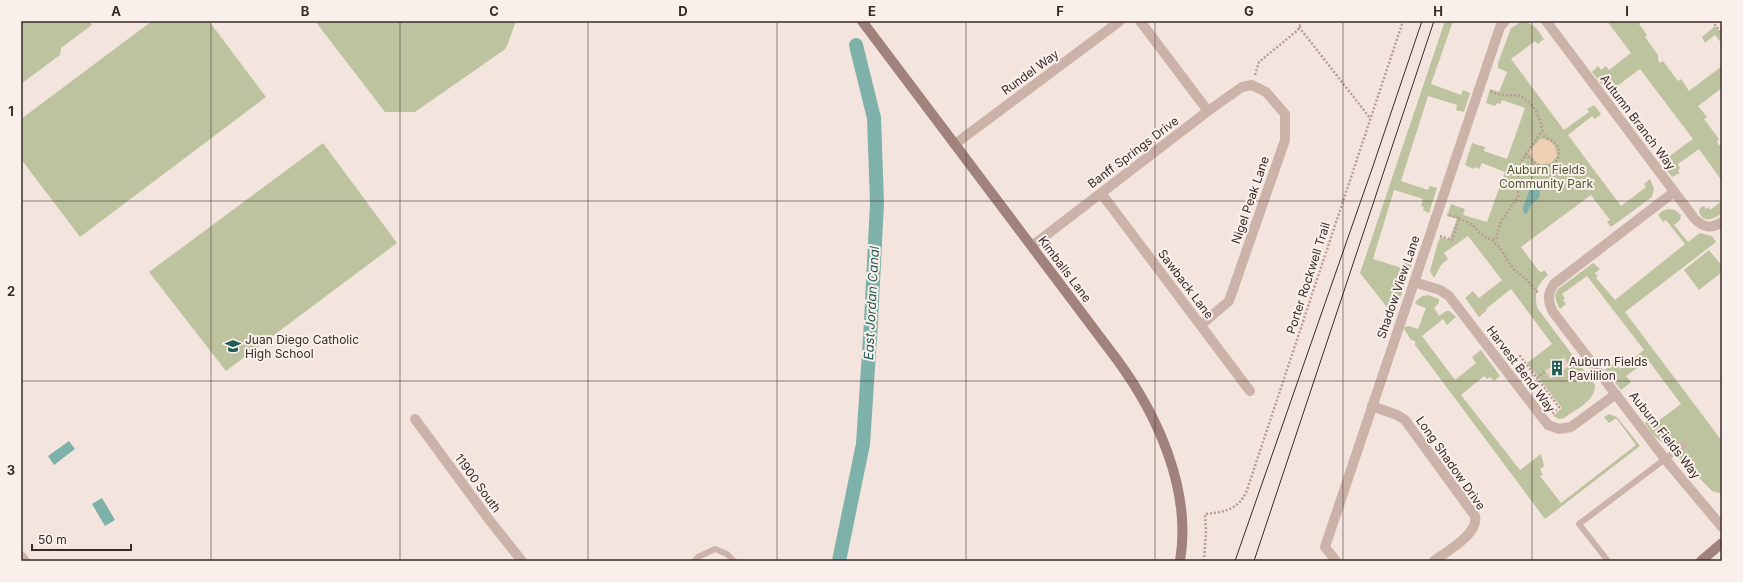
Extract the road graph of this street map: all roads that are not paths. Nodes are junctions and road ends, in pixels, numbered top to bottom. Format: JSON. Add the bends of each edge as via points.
{"nodes":[{"id":1,"x":862,"y":21,"type":"edge"},
{"id":2,"x":1120,"y":21,"type":"edge"},
{"id":3,"x":1140,"y":21,"type":"edge"},
{"id":4,"x":1505,"y":21,"type":"edge"},
{"id":5,"x":1546,"y":21,"type":"edge"},
{"id":6,"x":1252,"y":85,"type":"joint"},
{"id":7,"x":1208,"y":111,"type":"junction"},
{"id":8,"x":955,"y":144,"type":"junction"},
{"id":9,"x":1674,"y":192,"type":"junction"},
{"id":10,"x":1101,"y":193,"type":"junction"},
{"id":11,"x":1719,"y":224,"type":"edge"},
{"id":12,"x":1032,"y":246,"type":"junction"},
{"id":13,"x":1414,"y":282,"type":"junction"},
{"id":14,"x":1201,"y":325,"type":"junction"},
{"id":15,"x":1250,"y":391,"type":"dead end"},
{"id":16,"x":1616,"y":394,"type":"junction"},
{"id":17,"x":1372,"y":406,"type":"junction"},
{"id":18,"x":415,"y":420,"type":"dead end"},
{"id":19,"x":1685,"y":444,"type":"dead end"},
{"id":20,"x":1665,"y":459,"type":"junction"},
{"id":21,"x":1722,"y":527,"type":"edge"},
{"id":22,"x":1722,"y":543,"type":"edge"},
{"id":23,"x":21,"y":556,"type":"edge"},
{"id":24,"x":25,"y":561,"type":"edge"},
{"id":25,"x":522,"y":561,"type":"edge"},
{"id":26,"x":694,"y":561,"type":"edge"},
{"id":27,"x":734,"y":561,"type":"edge"},
{"id":28,"x":1180,"y":561,"type":"edge"},
{"id":29,"x":1336,"y":561,"type":"edge"},
{"id":30,"x":1434,"y":561,"type":"edge"},
{"id":31,"x":1608,"y":561,"type":"edge"},
{"id":32,"x":1701,"y":561,"type":"edge"}],
"edges":[{"from":1,"to":8,"type":"street","name":"Kimballs Lane"},
{"from":2,"to":8,"type":"street","name":"Rundel Way"},
{"from":3,"to":7,"type":"street"},
{"from":4,"to":13,"type":"street","name":"Shadow View Lane","via":[[1500,27]]},
{"from":5,"to":9,"type":"street","name":"Autumn Branch Way"},
{"from":6,"to":7,"type":"street","name":"Banff Springs Drive","via":[[1242,87]]},
{"from":6,"to":14,"type":"street","name":"Nigel Peak Lane","via":[[1266,92],[1285,114],[1285,140],[1229,301]]},
{"from":7,"to":10,"type":"street","name":"Banff Springs Drive"},
{"from":8,"to":12,"type":"street","name":"Kimballs Lane"},
{"from":9,"to":11,"type":"street","name":"Autumn Branch Way","via":[[1698,222],[1707,227]]},
{"from":9,"to":16,"type":"street","name":"Auburn Fields Way","via":[[1550,289],[1548,300],[1553,312]]},
{"from":10,"to":12,"type":"street","name":"Banff Springs Drive"},
{"from":10,"to":14,"type":"street","name":"Sawback Lane"},
{"from":12,"to":28,"type":"street","name":"Kimballs Lane","via":[[1126,372],[1145,401],[1159,430],[1173,471],[1179,500]]},
{"from":13,"to":16,"type":"street","name":"Harvest Bend Way","via":[[1440,290],[1449,296],[1548,425],[1559,429],[1571,427]]},
{"from":13,"to":17,"type":"street","name":"Shadow View Lane"},
{"from":14,"to":15,"type":"street","name":"Sawback Lane"},
{"from":16,"to":20,"type":"street","name":"Auburn Fields Way"},
{"from":17,"to":29,"type":"street","name":"Shadow View Lane","via":[[1325,547]]},
{"from":17,"to":30,"type":"street","name":"Long Shadow Drive","via":[[1405,420],[1475,516],[1475,527],[1470,533]]},
{"from":18,"to":25,"type":"street","name":"11900 South"},
{"from":19,"to":20,"type":"lane"},
{"from":20,"to":21,"type":"street","name":"Auburn Fields Way"},
{"from":20,"to":31,"type":"lane","via":[[1580,524]]},
{"from":22,"to":32,"type":"street"},
{"from":23,"to":24,"type":"street"},
{"from":26,"to":27,"type":"lane","via":[[698,556],[715,549],[727,554]]}]}
